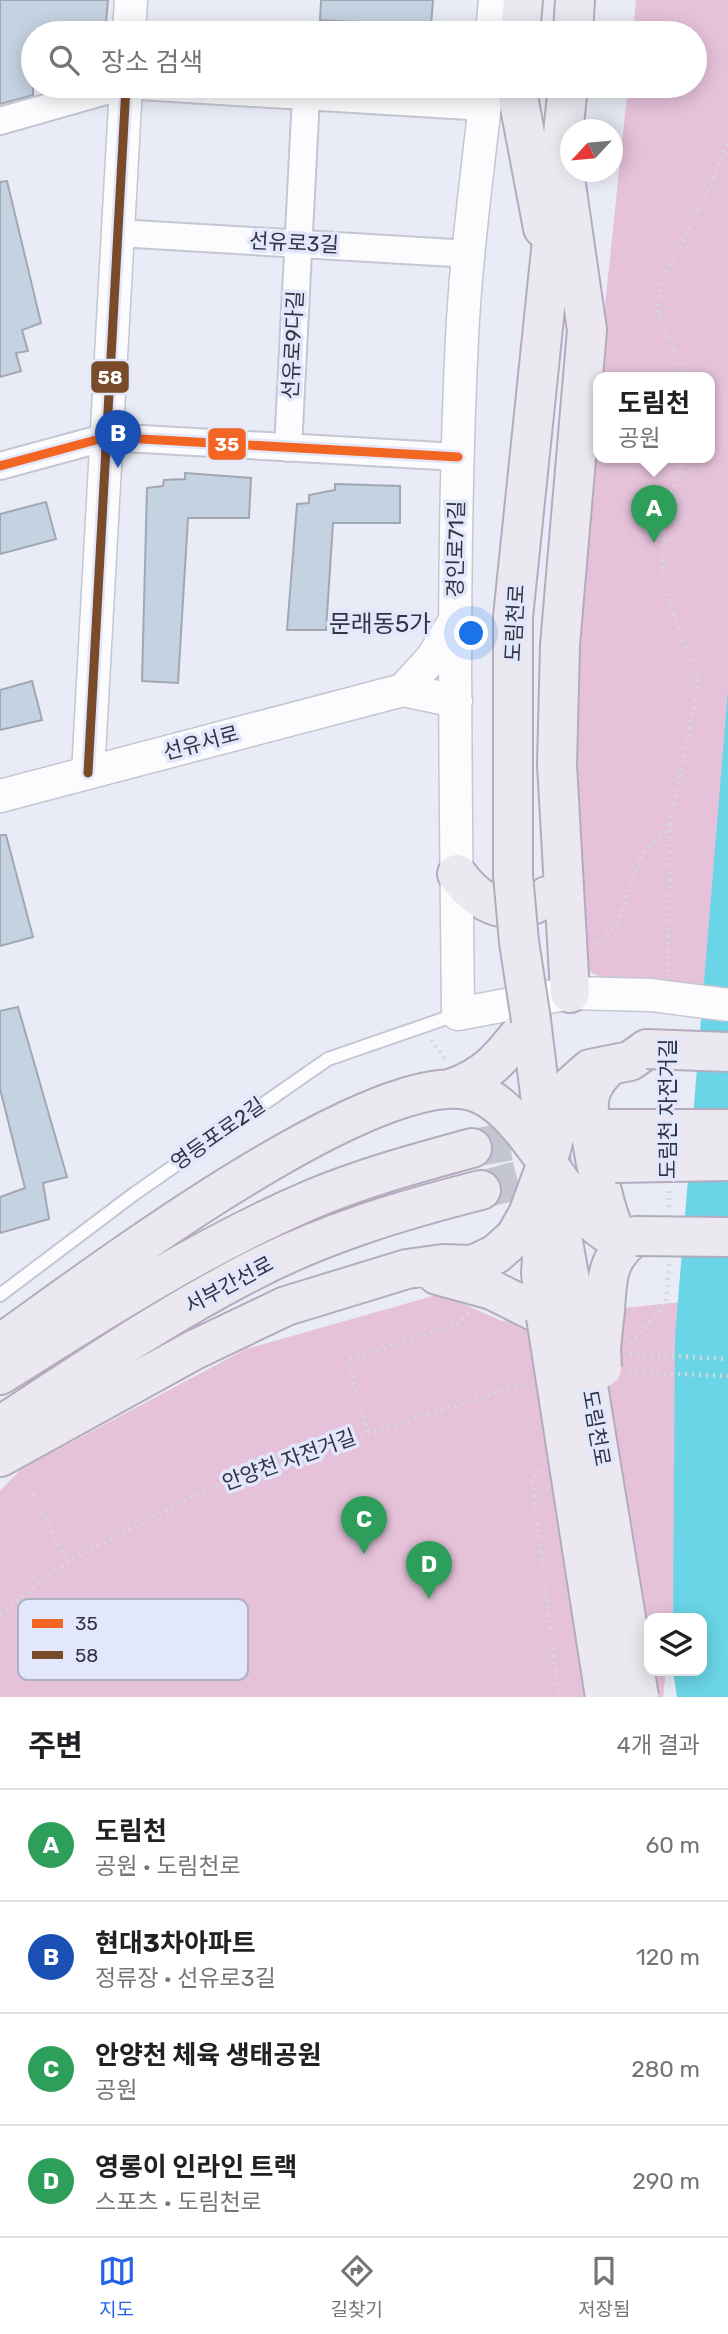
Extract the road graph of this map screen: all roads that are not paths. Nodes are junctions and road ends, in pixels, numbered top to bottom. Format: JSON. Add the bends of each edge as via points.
{"nodes":[{"id":1,"x":131,"y":0,"type":"edge"},
{"id":2,"x":495,"y":0,"type":"edge"},
{"id":3,"x":523,"y":0,"type":"edge"},
{"id":4,"x":575,"y":0,"type":"edge"},
{"id":5,"x":130,"y":21,"type":"edge"},
{"id":6,"x":493,"y":21,"type":"edge"},
{"id":7,"x":521,"y":21,"type":"edge"},
{"id":8,"x":574,"y":21,"type":"edge"},
{"id":9,"x":82,"y":98,"type":"edge"},
{"id":10,"x":124,"y":98,"type":"edge"},
{"id":11,"x":306,"y":98,"type":"edge"},
{"id":12,"x":486,"y":98,"type":"edge"},
{"id":13,"x":516,"y":98,"type":"edge"},
{"id":14,"x":567,"y":98,"type":"edge"},
{"id":15,"x":565,"y":119,"type":"edge"},
{"id":16,"x":0,"y":121,"type":"edge"},
{"id":17,"x":560,"y":174,"type":"edge"},
{"id":18,"x":566,"y":182,"type":"edge"},
{"id":19,"x":118,"y":233,"type":"junction"},
{"id":20,"x":298,"y":243,"type":"junction"},
{"id":21,"x":470,"y":254,"type":"junction"},
{"id":22,"x":550,"y":262,"type":"junction"},
{"id":23,"x":107,"y":437,"type":"junction"},
{"id":24,"x":288,"y":448,"type":"junction"},
{"id":25,"x":458,"y":457,"type":"junction"},
{"id":26,"x":0,"y":466,"type":"edge"},
{"id":27,"x":455,"y":620,"type":"junction"},
{"id":28,"x":403,"y":690,"type":"junction"},
{"id":29,"x":456,"y":701,"type":"junction"},
{"id":30,"x":88,"y":773,"type":"junction"},
{"id":31,"x":0,"y":796,"type":"edge"},
{"id":32,"x":457,"y":874,"type":"junction"},
{"id":33,"x":562,"y":876,"type":"junction"},
{"id":34,"x":570,"y":993,"type":"junction"},
{"id":35,"x":728,"y":1004,"type":"edge"},
{"id":36,"x":458,"y":1014,"type":"junction"},
{"id":37,"x":531,"y":1020,"type":"junction"},
{"id":38,"x":728,"y":1052,"type":"edge"},
{"id":39,"x":658,"y":1061,"type":"junction"},
{"id":40,"x":613,"y":1063,"type":"junction"},
{"id":41,"x":457,"y":1081,"type":"junction"},
{"id":42,"x":728,"y":1129,"type":"edge"},
{"id":43,"x":472,"y":1148,"type":"tunnel mouth"},
{"id":44,"x":548,"y":1160,"type":"junction"},
{"id":45,"x":728,"y":1161,"type":"edge"},
{"id":46,"x":481,"y":1190,"type":"tunnel mouth"},
{"id":47,"x":642,"y":1232,"type":"junction"},
{"id":48,"x":728,"y":1237,"type":"edge"},
{"id":49,"x":486,"y":1260,"type":"junction"},
{"id":50,"x":407,"y":1269,"type":"junction"},
{"id":51,"x":0,"y":1296,"type":"edge"},
{"id":52,"x":576,"y":1313,"type":"junction"},
{"id":53,"x":0,"y":1344,"type":"edge"},
{"id":54,"x":0,"y":1376,"type":"edge"},
{"id":55,"x":0,"y":1426,"type":"edge"},
{"id":56,"x":0,"y":1457,"type":"edge"},
{"id":57,"x":605,"y":1697,"type":"edge"},
{"id":58,"x":639,"y":1697,"type":"edge"}],
"edges":[{"from":1,"to":5,"type":"street"},
{"from":2,"to":6,"type":"street"},
{"from":3,"to":7,"type":"main road"},
{"from":4,"to":8,"type":"main road"},
{"from":9,"to":16,"type":"street"},
{"from":10,"to":19,"type":"street"},
{"from":11,"to":20,"type":"street","name":"선유로9다길"},
{"from":12,"to":21,"type":"street","name":"경인로71길"},
{"from":13,"to":22,"type":"main road"},
{"from":14,"to":15,"type":"main road","name":"도림천로"},
{"from":17,"to":22,"type":"main road","name":"도림천로"},
{"from":18,"to":33,"type":"main road","via":[[587,330],[560,645],[557,765]]},
{"from":19,"to":20,"type":"street","name":"선유로3길"},
{"from":19,"to":23,"type":"street"},
{"from":20,"to":21,"type":"street","name":"선유로3길"},
{"from":20,"to":24,"type":"street","name":"선유로9다길"},
{"from":21,"to":25,"type":"street","name":"경인로71길"},
{"from":22,"to":37,"type":"main road","name":"도림천로","bridge":true,"via":[[513,617],[513,875]]},
{"from":23,"to":24,"type":"street"},
{"from":23,"to":26,"type":"street"},
{"from":23,"to":30,"type":"street"},
{"from":24,"to":25,"type":"street"},
{"from":25,"to":27,"type":"street","name":"경인로71길"},
{"from":27,"to":28,"type":"street","via":[[432,658]]},
{"from":27,"to":29,"type":"street","name":"경인로71길"},
{"from":28,"to":29,"type":"street","name":"선유서로"},
{"from":28,"to":30,"type":"street","name":"선유서로"},
{"from":29,"to":32,"type":"street","name":"경인로71길"},
{"from":30,"to":31,"type":"street","name":"선유서로"},
{"from":32,"to":33,"type":"main road","via":[[469,892],[485,903],[507,909],[544,899]]},
{"from":32,"to":36,"type":"street","name":"경인로71길"},
{"from":33,"to":34,"type":"main road"},
{"from":34,"to":35,"type":"street","bridge":true,"via":[[660,987]]},
{"from":34,"to":36,"type":"street"},
{"from":36,"to":51,"type":"lane","name":"영등포로2길","via":[[328,1059],[145,1186]]},
{"from":37,"to":39,"type":"main road","via":[[548,1042],[569,1051]]},
{"from":37,"to":41,"type":"main road","via":[[488,1072],[471,1082]]},
{"from":37,"to":44,"type":"main road","name":"도림천로"},
{"from":38,"to":39,"type":"main road","bridge":true},
{"from":39,"to":40,"type":"main road"},
{"from":40,"to":44,"type":"main road","via":[[590,1069],[572,1085]]},
{"from":40,"to":47,"type":"main road","via":[[599,1075],[589,1101],[606,1213]]},
{"from":41,"to":44,"type":"main road","via":[[500,1107]]},
{"from":41,"to":49,"type":"main road","via":[[485,1114],[503,1221],[500,1245]]},
{"from":41,"to":53,"type":"main road","via":[[369,1112],[259,1166]]},
{"from":42,"to":45,"type":"main road","bridge":true,"via":[[612,1146]]},
{"from":43,"to":54,"type":"main road","name":"서부간선로","via":[[397,1168],[312,1199],[229,1237]]},
{"from":44,"to":47,"type":"main road","via":[[593,1220]]},
{"from":44,"to":49,"type":"main road","via":[[522,1226],[505,1247]]},
{"from":44,"to":52,"type":"main road","name":"도림천로"},
{"from":46,"to":55,"type":"main road","name":"서부간선로","via":[[327,1237],[251,1271],[144,1332]]},
{"from":47,"to":48,"type":"main road","bridge":true},
{"from":47,"to":52,"type":"main road","via":[[619,1248],[610,1268]]},
{"from":49,"to":50,"type":"main road"},
{"from":50,"to":52,"type":"main road"},
{"from":50,"to":56,"type":"main road","via":[[326,1292],[247,1323]]},
{"from":52,"to":57,"type":"main road","name":"도림천로","bridge":true},
{"from":52,"to":58,"type":"main road","name":"도림천로","bridge":true}]}
